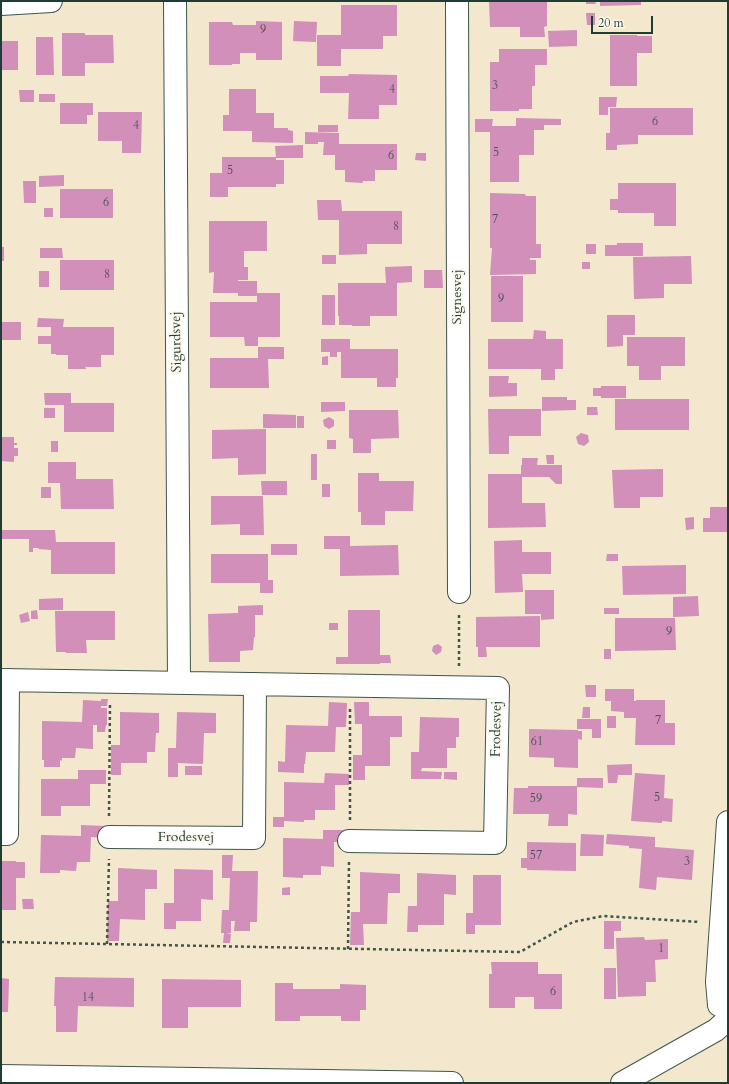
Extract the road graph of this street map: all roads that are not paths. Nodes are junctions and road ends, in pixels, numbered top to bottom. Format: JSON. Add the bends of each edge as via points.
{"nodes":[{"id":1,"x":50,"y":1,"type":"edge"},
{"id":2,"x":175,"y":1,"type":"edge"},
{"id":3,"x":457,"y":1,"type":"edge"},
{"id":4,"x":1,"y":4,"type":"edge"},
{"id":5,"x":459,"y":592,"type":"road end"},
{"id":6,"x":5,"y":680,"type":"edge"},
{"id":7,"x":180,"y":683,"type":"junction"},
{"id":8,"x":255,"y":684,"type":"junction"},
{"id":9,"x":728,"y":822,"type":"edge"},
{"id":10,"x":1,"y":834,"type":"edge"},
{"id":11,"x":109,"y":837,"type":"road end"},
{"id":12,"x":350,"y":841,"type":"road end"},
{"id":13,"x":725,"y":1010,"type":"edge"},
{"id":14,"x":1,"y":1076,"type":"edge"},
{"id":15,"x":147,"y":1081,"type":"edge"},
{"id":16,"x":386,"y":1082,"type":"edge"},
{"id":17,"x":452,"y":1083,"type":"edge"},
{"id":18,"x":622,"y":1083,"type":"edge"}],
"edges":[{"from":1,"to":4,"type":"street"},
{"from":2,"to":7,"type":"street","name":"Sigurdsvej"},
{"from":3,"to":5,"type":"street","name":"Signesvej"},
{"from":6,"to":7,"type":"street","name":"Frodesvej"},
{"from":6,"to":10,"type":"street","name":"Frodesvej","via":[[7,834]]},
{"from":7,"to":8,"type":"street","name":"Frodesvej"},
{"from":8,"to":11,"type":"street","name":"Frodesvej","via":[[254,838]]},
{"from":8,"to":12,"type":"street","name":"Frodesvej","via":[[498,688],[495,843]]},
{"from":9,"to":13,"type":"street","via":[[717,982]]},
{"from":13,"to":18,"type":"street","via":[[716,1030]]},
{"from":14,"to":15,"type":"street"},
{"from":15,"to":16,"type":"street"},
{"from":16,"to":17,"type":"street"}]}
